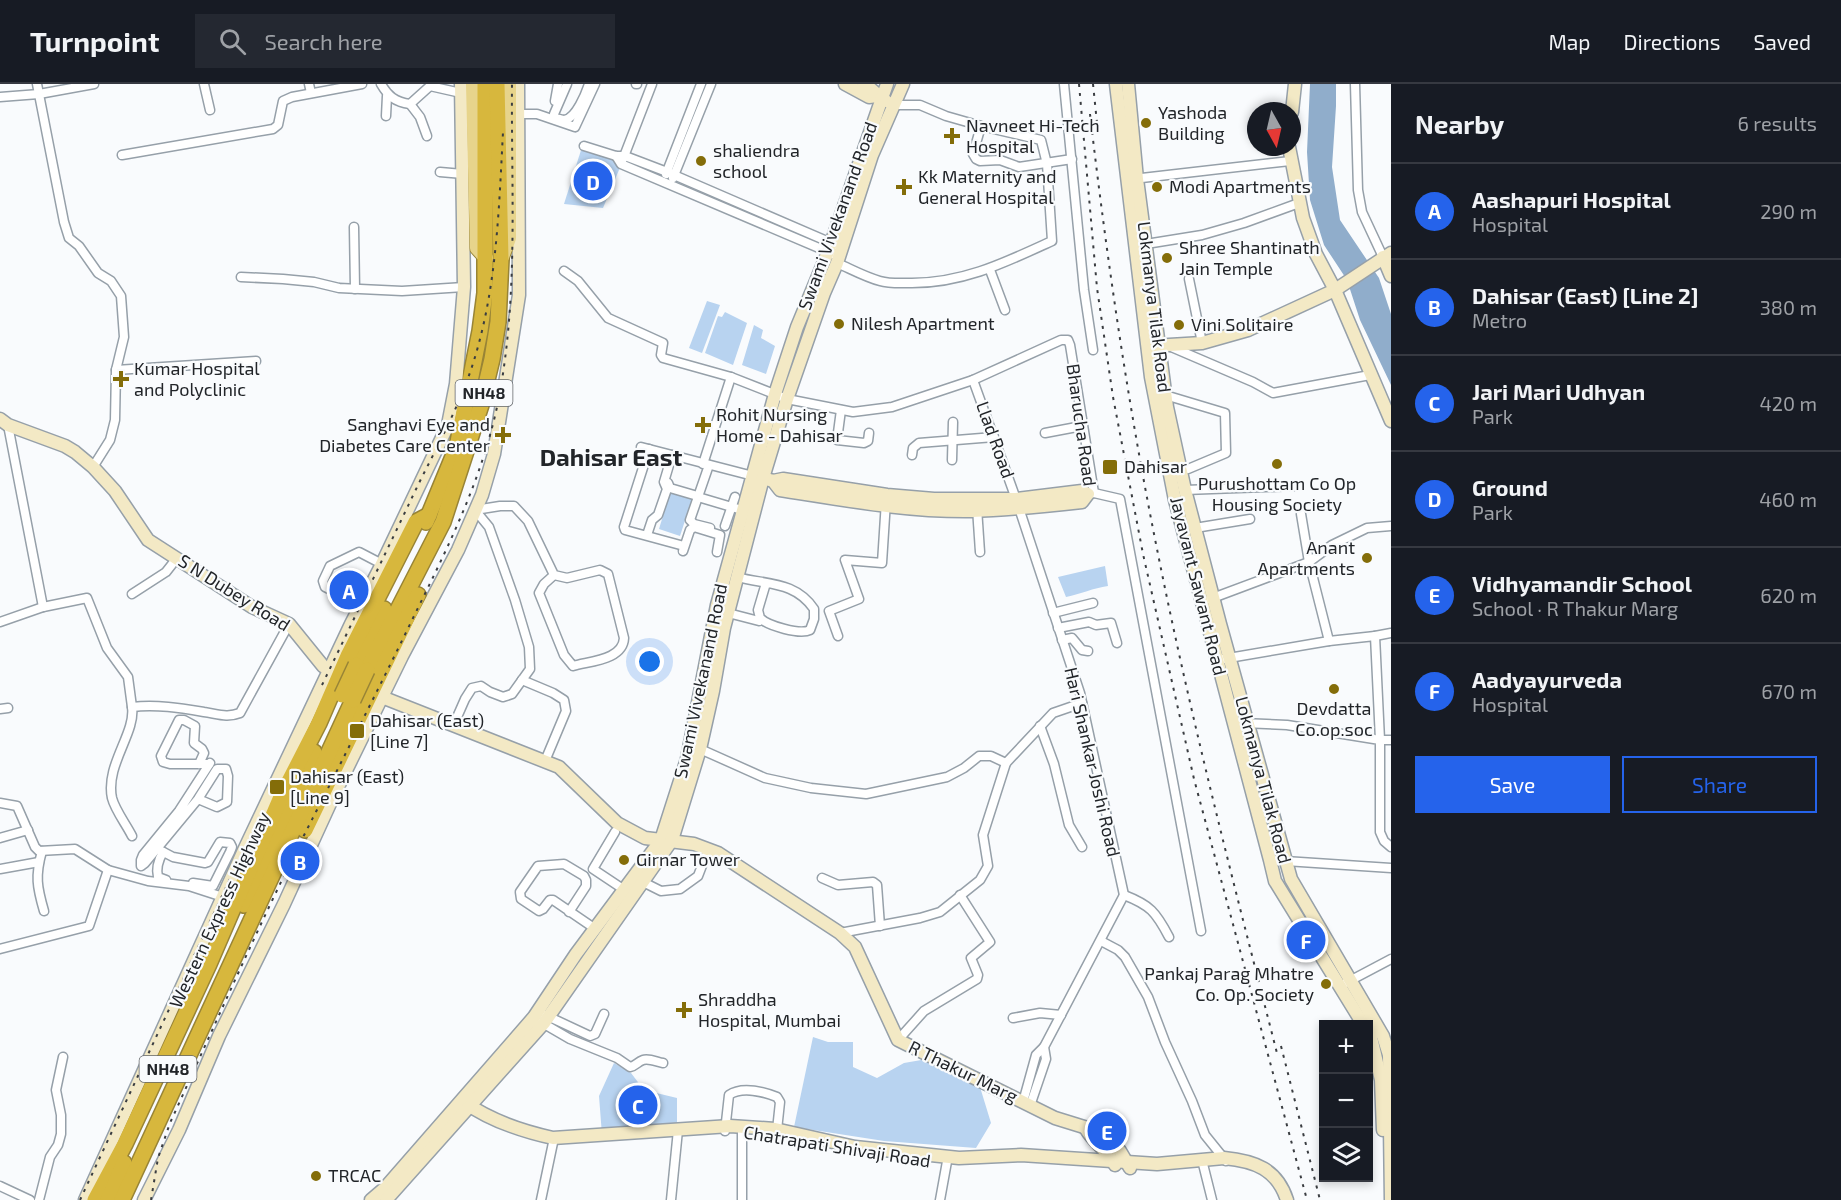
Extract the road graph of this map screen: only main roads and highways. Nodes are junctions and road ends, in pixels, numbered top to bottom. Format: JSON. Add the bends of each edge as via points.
{"nodes":[{"id":1,"x":473,"y":84,"type":"edge"},
{"id":2,"x":485,"y":84,"type":"edge"},
{"id":3,"x":497,"y":84,"type":"edge"},
{"id":4,"x":509,"y":84,"type":"edge"},
{"id":5,"x":493,"y":258,"type":"junction"},
{"id":6,"x":429,"y":515,"type":"junction"},
{"id":7,"x":443,"y":522,"type":"junction"},
{"id":8,"x":362,"y":668,"type":"junction"},
{"id":9,"x":347,"y":698,"type":"junction"},
{"id":10,"x":229,"y":894,"type":"junction"},
{"id":11,"x":227,"y":938,"type":"junction"},
{"id":12,"x":238,"y":950,"type":"junction"},
{"id":13,"x":95,"y":1200,"type":"edge"},
{"id":14,"x":108,"y":1200,"type":"edge"},
{"id":15,"x":122,"y":1200,"type":"edge"}],
"edges":[{"from":1,"to":5,"type":"main road","via":[[477,248]]},
{"from":2,"to":5,"type":"highway","name":"Western Express Highway","number":"NH48"},
{"from":3,"to":5,"type":"highway","name":"Western Express Highway","number":"NH48"},
{"from":4,"to":5,"type":"main road","via":[[514,114],[509,238]]},
{"from":5,"to":6,"type":"highway","name":"Western Express Highway","number":"NH48","via":[[457,447]]},
{"from":5,"to":7,"type":"highway","name":"Western Express Highway","number":"NH48","via":[[498,322],[492,359]]},
{"from":6,"to":8,"type":"highway","name":"Western Express Highway","number":"NH48"},
{"from":6,"to":10,"type":"highway","via":[[416,522],[334,674],[245,877]]},
{"from":7,"to":8,"type":"highway","name":"Western Express Highway","number":"NH48"},
{"from":7,"to":12,"type":"highway","via":[[447,533],[376,695],[260,926]]},
{"from":8,"to":9,"type":"highway","name":"Western Express Highway","number":"NH48","bridge":true},
{"from":9,"to":11,"type":"highway","name":"Western Express Highway","number":"NH48"},
{"from":9,"to":12,"type":"highway","name":"Western Express Highway","number":"NH48"},
{"from":10,"to":11,"type":"highway"},
{"from":10,"to":13,"type":"highway","via":[[208,964]]},
{"from":11,"to":14,"type":"highway","name":"Western Express Highway","number":"NH48"},
{"from":12,"to":15,"type":"highway","name":"Western Express Highway","number":"NH48"}]}
